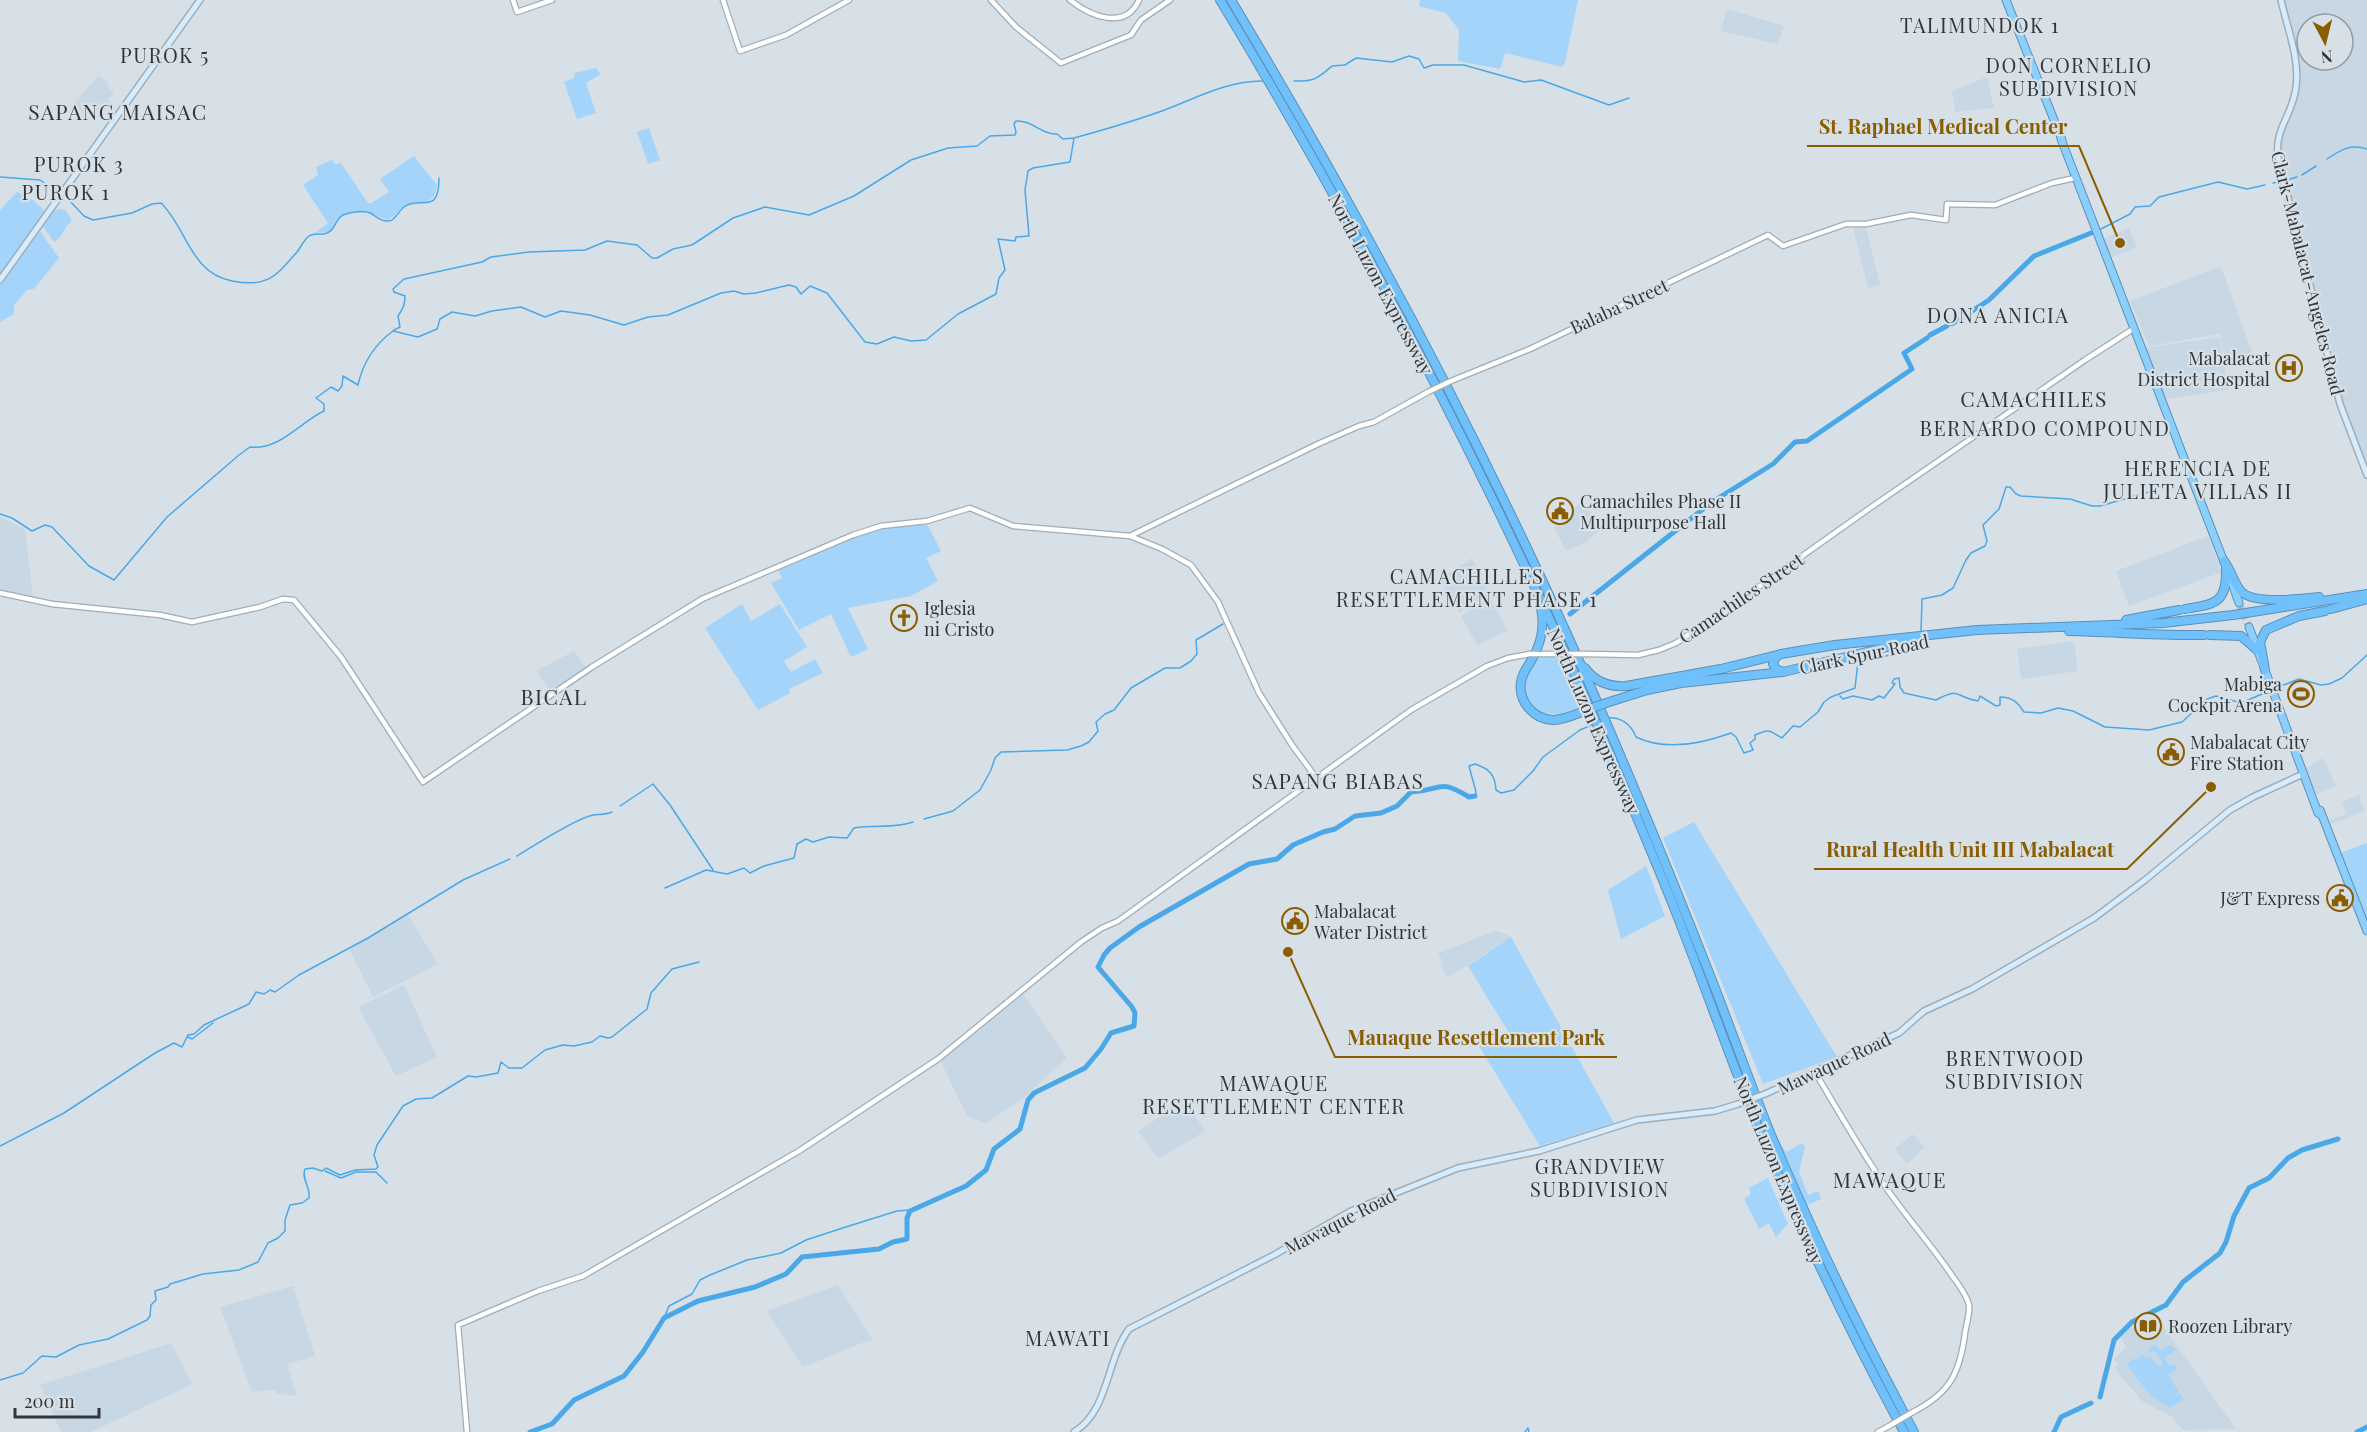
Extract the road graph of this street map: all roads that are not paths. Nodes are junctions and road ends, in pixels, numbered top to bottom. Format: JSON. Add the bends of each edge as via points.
{"nodes":[{"id":1,"x":200,"y":0,"type":"edge"},
{"id":2,"x":513,"y":0,"type":"edge"},
{"id":3,"x":552,"y":0,"type":"edge"},
{"id":4,"x":723,"y":0,"type":"edge"},
{"id":5,"x":849,"y":0,"type":"edge"},
{"id":6,"x":991,"y":0,"type":"edge"},
{"id":7,"x":1070,"y":0,"type":"edge"},
{"id":8,"x":1139,"y":0,"type":"edge"},
{"id":9,"x":1170,"y":0,"type":"edge"},
{"id":10,"x":1221,"y":0,"type":"edge"},
{"id":11,"x":1231,"y":0,"type":"edge"},
{"id":12,"x":2006,"y":0,"type":"edge"},
{"id":13,"x":2281,"y":0,"type":"edge"},
{"id":14,"x":2061,"y":139,"type":"junction"},
{"id":15,"x":2075,"y":178,"type":"junction"},
{"id":16,"x":2081,"y":190,"type":"junction"},
{"id":17,"x":0,"y":280,"type":"edge"},
{"id":18,"x":2133,"y":329,"type":"junction"},
{"id":19,"x":2367,"y":475,"type":"edge"},
{"id":20,"x":1130,"y":536,"type":"junction"},
{"id":21,"x":2225,"y":565,"type":"junction"},
{"id":22,"x":1537,"y":592,"type":"junction"},
{"id":23,"x":0,"y":593,"type":"edge"},
{"id":24,"x":2367,"y":595,"type":"edge"},
{"id":25,"x":2239,"y":603,"type":"tunnel mouth"},
{"id":26,"x":2029,"y":627,"type":"junction"},
{"id":27,"x":2248,"y":627,"type":"tunnel mouth"},
{"id":28,"x":2059,"y":630,"type":"junction"},
{"id":29,"x":1917,"y":639,"type":"junction"},
{"id":30,"x":1573,"y":650,"type":"junction"},
{"id":31,"x":2257,"y":650,"type":"junction"},
{"id":32,"x":1781,"y":654,"type":"junction"},
{"id":33,"x":1721,"y":669,"type":"junction"},
{"id":34,"x":2265,"y":670,"type":"junction"},
{"id":35,"x":1784,"y":672,"type":"junction"},
{"id":36,"x":1604,"y":704,"type":"junction"},
{"id":37,"x":1586,"y":711,"type":"junction"},
{"id":38,"x":2296,"y":753,"type":"junction"},
{"id":39,"x":2303,"y":774,"type":"junction"},
{"id":40,"x":1317,"y":778,"type":"junction"},
{"id":41,"x":2321,"y":815,"type":"junction"},
{"id":42,"x":2367,"y":931,"type":"edge"},
{"id":43,"x":1815,"y":1072,"type":"junction"},
{"id":44,"x":466,"y":1432,"type":"edge"},
{"id":45,"x":1074,"y":1432,"type":"edge"},
{"id":46,"x":1878,"y":1432,"type":"edge"},
{"id":47,"x":1904,"y":1432,"type":"edge"},
{"id":48,"x":1914,"y":1432,"type":"edge"}],
"edges":[{"from":1,"to":17,"type":"main road"},
{"from":2,"to":3,"type":"street","via":[[517,12]]},
{"from":4,"to":5,"type":"street","via":[[740,51],[786,34]]},
{"from":6,"to":9,"type":"street","via":[[1016,27],[1061,63],[1131,35],[1141,20]]},
{"from":7,"to":8,"type":"street","via":[[1082,10],[1107,18],[1126,13]]},
{"from":10,"to":22,"type":"highway","name":"North Luzon Expressway","via":[[1380,278]]},
{"from":11,"to":30,"type":"highway","name":"North Luzon Expressway","via":[[1418,332],[1498,488]]},
{"from":12,"to":14,"type":"highway"},
{"from":13,"to":19,"type":"main road","name":"Clark-Mabalacat-Angeles Road","via":[[2298,75],[2295,95],[2278,135],[2278,158],[2342,411]]},
{"from":14,"to":15,"type":"highway"},
{"from":14,"to":16,"type":"highway"},
{"from":15,"to":16,"type":"highway"},
{"from":15,"to":20,"type":"street","name":"Balaba Street","bridge":true,"via":[[1995,204],[1950,203],[1946,206],[1947,220],[1911,215],[1851,223],[1783,246],[1772,236],[1765,236],[1513,356],[1450,381],[1374,422],[1318,444]]},
{"from":16,"to":18,"type":"highway"},
{"from":18,"to":21,"type":"highway"},
{"from":18,"to":40,"type":"street","name":"Camachiles Street","bridge":true,"via":[[1676,643],[1638,655],[1530,654],[1494,662],[1411,710]]},
{"from":20,"to":23,"type":"street","via":[[1013,526],[970,508],[853,535],[702,599],[592,667],[423,782],[339,655],[294,600],[283,599],[192,622],[52,604]]},
{"from":20,"to":40,"type":"street","via":[[1183,560],[1201,576],[1218,602],[1259,693]]},
{"from":21,"to":24,"type":"highway","via":[[2248,597],[2285,600]]},
{"from":21,"to":25,"type":"highway"},
{"from":21,"to":26,"type":"highway","via":[[2226,591],[2220,600],[2207,605],[2126,620]]},
{"from":22,"to":37,"type":"highway","name":"North Luzon Expressway"},
{"from":22,"to":37,"type":"highway","name":"Clark Spur Road","via":[[1543,617],[1542,635],[1524,674],[1521,688],[1525,704],[1538,716],[1555,720]]},
{"from":24,"to":26,"type":"highway","name":"Clark Spur Road","via":[[2210,618]]},
{"from":24,"to":28,"type":"highway","name":"Clark Spur Road","via":[[2224,621]]},
{"from":24,"to":34,"type":"highway","via":[[2266,630],[2260,642]]},
{"from":26,"to":29,"type":"highway","name":"Clark Spur Road"},
{"from":27,"to":31,"type":"highway"},
{"from":28,"to":29,"type":"highway","name":"Clark Spur Road"},
{"from":28,"to":31,"type":"highway","via":[[2241,636]]},
{"from":29,"to":32,"type":"highway","name":"Clark Spur Road","via":[[1835,645]]},
{"from":29,"to":35,"type":"highway","name":"Clark Spur Road"},
{"from":30,"to":33,"type":"highway","name":"Clark Spur Road","via":[[1592,676],[1613,686]]},
{"from":30,"to":36,"type":"highway","name":"North Luzon Expressway"},
{"from":31,"to":34,"type":"highway"},
{"from":32,"to":33,"type":"highway","name":"Clark Spur Road"},
{"from":32,"to":35,"type":"highway","via":[[1773,664]]},
{"from":33,"to":36,"type":"highway","via":[[1655,684]]},
{"from":34,"to":38,"type":"highway"},
{"from":35,"to":36,"type":"highway","name":"Clark Spur Road","via":[[1667,686]]},
{"from":36,"to":37,"type":"highway","name":"Clark Spur Road","bridge":true},
{"from":36,"to":48,"type":"highway","name":"North Luzon Expressway","via":[[1609,729],[1797,1194]]},
{"from":37,"to":47,"type":"highway","name":"North Luzon Expressway","via":[[1600,732],[1661,875],[1788,1197]]},
{"from":38,"to":39,"type":"highway"},
{"from":38,"to":41,"type":"highway"},
{"from":39,"to":41,"type":"highway"},
{"from":39,"to":43,"type":"main road","name":"Mawaque Road","via":[[2229,810],[2094,918],[1972,989],[1924,1011],[1899,1033]]},
{"from":40,"to":44,"type":"street","name":"Camachiles Street","via":[[1118,921],[1092,934],[938,1059],[799,1151],[583,1276],[458,1325]]},
{"from":41,"to":42,"type":"highway"},
{"from":43,"to":45,"type":"main road","name":"Mawaque Road","bridge":true,"via":[[1715,1111],[1637,1120],[1535,1152],[1458,1168],[1351,1211],[1129,1329],[1094,1414]]},
{"from":43,"to":46,"type":"street","bridge":true,"via":[[1884,1185],[1959,1285],[1969,1305],[1964,1342],[1955,1376],[1947,1389],[1930,1404]]}]}
